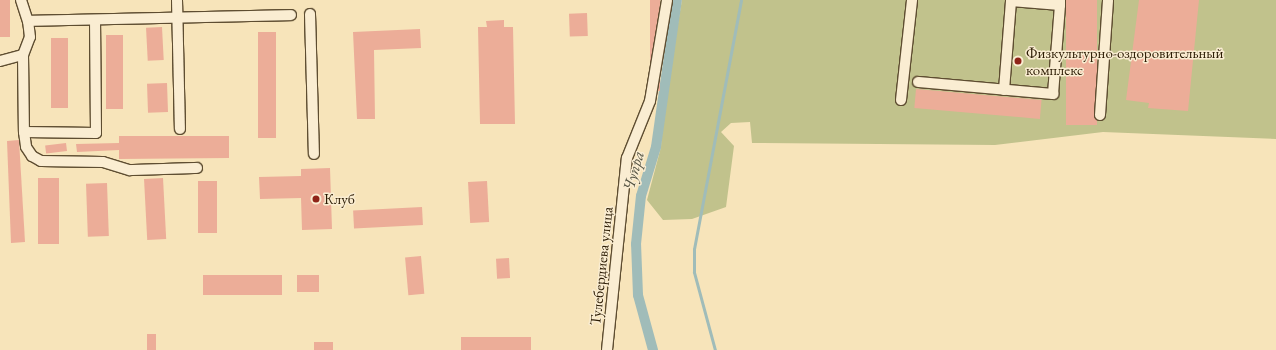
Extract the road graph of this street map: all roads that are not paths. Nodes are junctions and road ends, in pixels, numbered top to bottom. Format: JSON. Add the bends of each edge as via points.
{"nodes":[{"id":1,"x":21,"y":0,"type":"edge"},
{"id":2,"x":177,"y":0,"type":"edge"},
{"id":3,"x":667,"y":0,"type":"edge"},
{"id":4,"x":912,"y":0,"type":"edge"},
{"id":5,"x":1108,"y":0,"type":"edge"},
{"id":6,"x":1060,"y":2,"type":"edge"},
{"id":7,"x":310,"y":14,"type":"dead end"},
{"id":8,"x":291,"y":15,"type":"dead end"},
{"id":9,"x":178,"y":18,"type":"junction"},
{"id":10,"x":95,"y":20,"type":"junction"},
{"id":11,"x":28,"y":21,"type":"junction"},
{"id":12,"x":23,"y":55,"type":"junction"},
{"id":13,"x":0,"y":61,"type":"edge"},
{"id":14,"x":918,"y":82,"type":"dead end"},
{"id":15,"x":1004,"y":90,"type":"junction"},
{"id":16,"x":901,"y":100,"type":"dead end"},
{"id":17,"x":1100,"y":115,"type":"dead end"},
{"id":18,"x":180,"y":129,"type":"dead end"},
{"id":19,"x":24,"y":132,"type":"junction"},
{"id":20,"x":314,"y":154,"type":"dead end"},
{"id":21,"x":197,"y":168,"type":"dead end"},
{"id":22,"x":607,"y":350,"type":"edge"}],
"edges":[{"from":1,"to":11,"type":"street"},
{"from":2,"to":9,"type":"street"},
{"from":3,"to":22,"type":"street","name":"Тулебердиева улица","via":[[650,101],[627,158]]},
{"from":4,"to":16,"type":"street"},
{"from":5,"to":17,"type":"street"},
{"from":6,"to":15,"type":"street","via":[[1011,1]]},
{"from":6,"to":15,"type":"street","via":[[1053,94]]},
{"from":7,"to":20,"type":"street"},
{"from":8,"to":9,"type":"street"},
{"from":9,"to":10,"type":"street"},
{"from":9,"to":18,"type":"street"},
{"from":10,"to":11,"type":"street"},
{"from":10,"to":19,"type":"street","via":[[96,133]]},
{"from":11,"to":12,"type":"street","via":[[30,38]]},
{"from":12,"to":13,"type":"street"},
{"from":12,"to":19,"type":"street"},
{"from":14,"to":15,"type":"street"},
{"from":19,"to":21,"type":"street","via":[[26,147],[32,156],[41,161],[103,162],[130,170]]}]}
